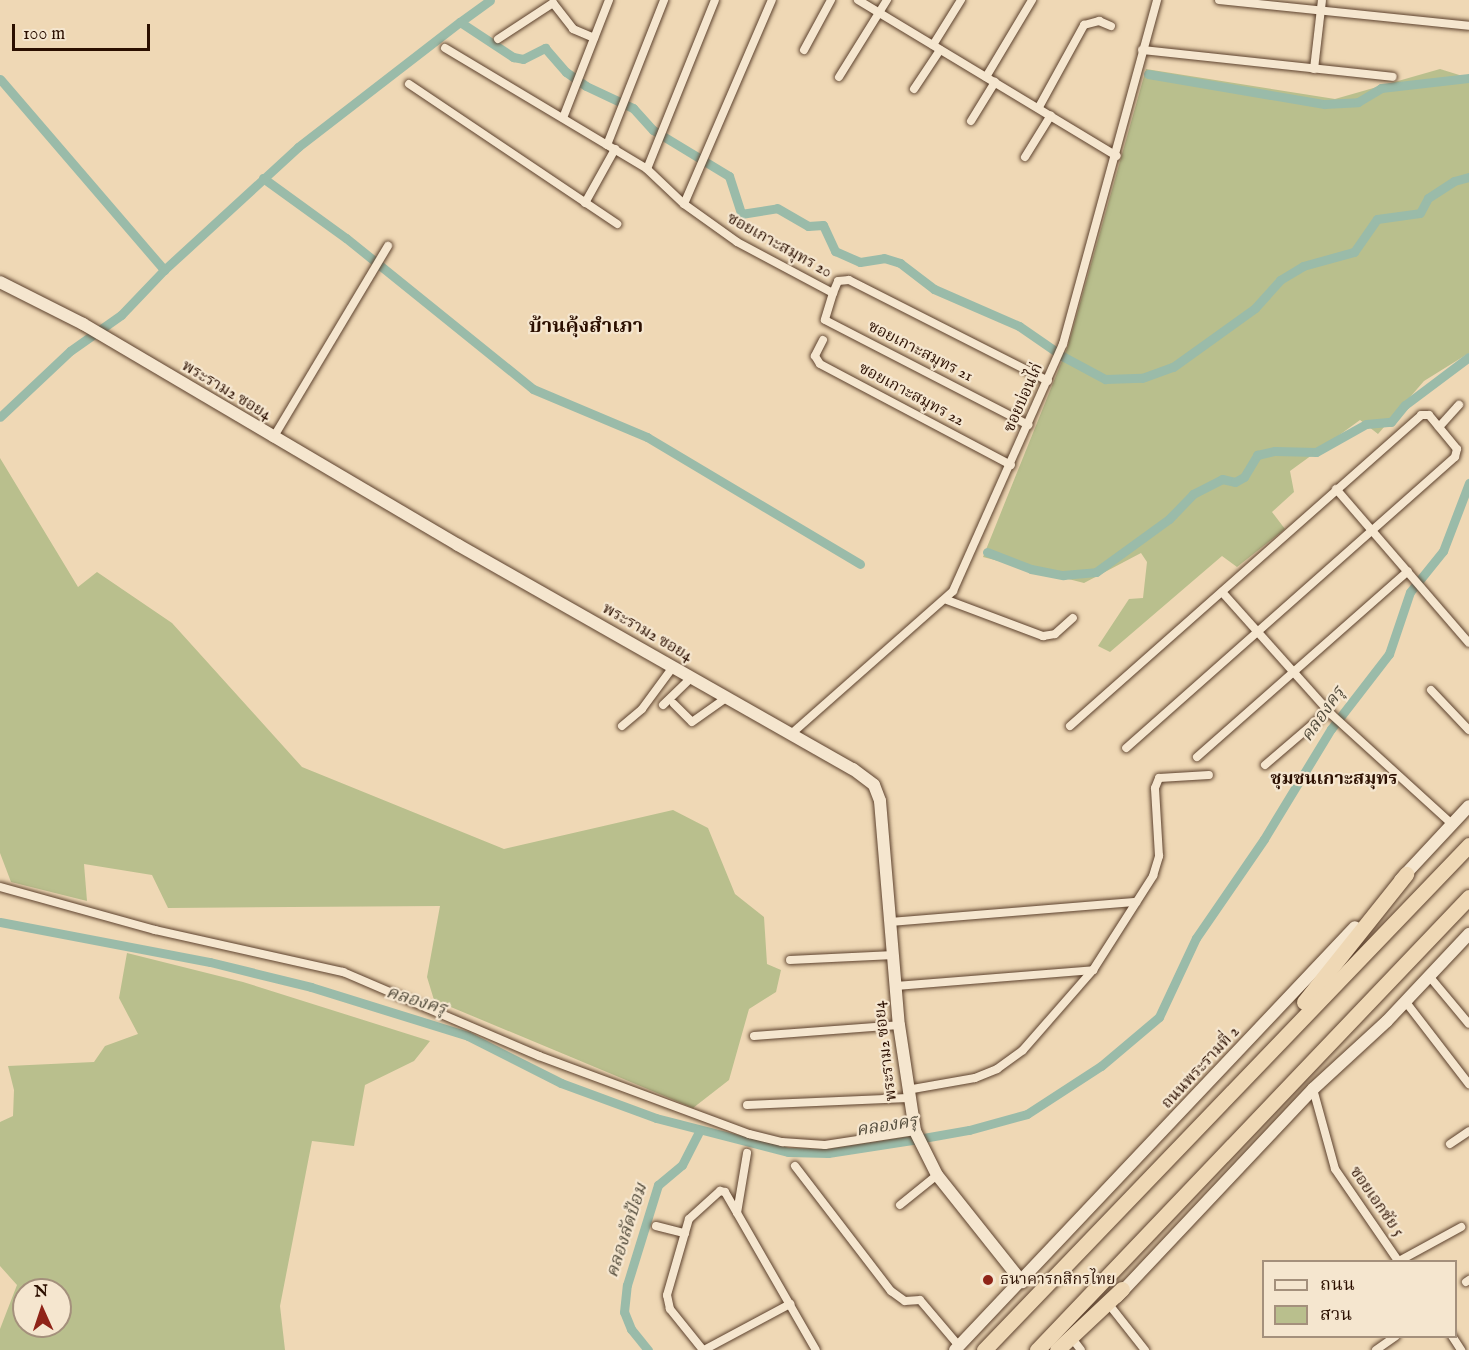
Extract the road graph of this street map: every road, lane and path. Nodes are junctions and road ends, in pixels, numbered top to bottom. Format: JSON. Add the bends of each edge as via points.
{"nodes":[{"id":1,"x":609,"y":0,"type":"edge"},
{"id":2,"x":664,"y":0,"type":"edge"},
{"id":3,"x":715,"y":0,"type":"edge"},
{"id":4,"x":772,"y":0,"type":"edge"},
{"id":5,"x":831,"y":0,"type":"edge"},
{"id":6,"x":858,"y":0,"type":"edge"},
{"id":7,"x":887,"y":0,"type":"edge"},
{"id":8,"x":961,"y":0,"type":"edge"},
{"id":9,"x":1032,"y":0,"type":"edge"},
{"id":10,"x":1156,"y":0,"type":"edge"},
{"id":11,"x":1219,"y":0,"type":"edge"},
{"id":12,"x":1322,"y":0,"type":"edge"},
{"id":13,"x":555,"y":2,"type":"edge"},
{"id":14,"x":1322,"y":12,"type":"junction"},
{"id":15,"x":879,"y":13,"type":"junction"},
{"id":16,"x":1111,"y":26,"type":"dead end"},
{"id":17,"x":1469,"y":26,"type":"edge"},
{"id":18,"x":594,"y":38,"type":"junction"},
{"id":19,"x":498,"y":39,"type":"dead end"},
{"id":20,"x":937,"y":47,"type":"junction"},
{"id":21,"x":445,"y":48,"type":"dead end"},
{"id":22,"x":804,"y":50,"type":"dead end"},
{"id":23,"x":1142,"y":50,"type":"junction"},
{"id":24,"x":1314,"y":69,"type":"junction"},
{"id":25,"x":839,"y":77,"type":"dead end"},
{"id":26,"x":986,"y":77,"type":"junction"},
{"id":27,"x":1393,"y":77,"type":"dead end"},
{"id":28,"x":995,"y":82,"type":"junction"},
{"id":29,"x":409,"y":84,"type":"dead end"},
{"id":30,"x":914,"y":88,"type":"dead end"},
{"id":31,"x":1039,"y":108,"type":"junction"},
{"id":32,"x":1051,"y":115,"type":"junction"},
{"id":33,"x":562,"y":118,"type":"junction"},
{"id":34,"x":971,"y":121,"type":"dead end"},
{"id":35,"x":611,"y":147,"type":"junction"},
{"id":36,"x":1117,"y":156,"type":"junction"},
{"id":37,"x":1025,"y":157,"type":"dead end"},
{"id":38,"x":647,"y":169,"type":"junction"},
{"id":39,"x":585,"y":202,"type":"junction"},
{"id":40,"x":684,"y":204,"type":"junction"},
{"id":41,"x":617,"y":224,"type":"dead end"},
{"id":42,"x":386,"y":249,"type":"dead end"},
{"id":43,"x":0,"y":282,"type":"edge"},
{"id":44,"x":833,"y":293,"type":"junction"},
{"id":45,"x":823,"y":340,"type":"dead end"},
{"id":46,"x":1048,"y":381,"type":"junction"},
{"id":47,"x":1459,"y":405,"type":"dead end"},
{"id":48,"x":1028,"y":425,"type":"junction"},
{"id":49,"x":1438,"y":427,"type":"junction"},
{"id":50,"x":273,"y":438,"type":"junction"},
{"id":51,"x":1011,"y":465,"type":"junction"},
{"id":52,"x":1336,"y":489,"type":"junction"},
{"id":53,"x":1373,"y":529,"type":"junction"},
{"id":54,"x":1410,"y":574,"type":"junction"},
{"id":55,"x":1222,"y":592,"type":"junction"},
{"id":56,"x":947,"y":600,"type":"junction"},
{"id":57,"x":1073,"y":618,"type":"dead end"},
{"id":58,"x":1259,"y":632,"type":"junction"},
{"id":59,"x":1469,"y":643,"type":"edge"},
{"id":60,"x":673,"y":667,"type":"junction"},
{"id":61,"x":1294,"y":672,"type":"junction"},
{"id":62,"x":691,"y":678,"type":"junction"},
{"id":63,"x":1431,"y":690,"type":"dead end"},
{"id":64,"x":726,"y":698,"type":"junction"},
{"id":65,"x":674,"y":704,"type":"dead end"},
{"id":66,"x":663,"y":705,"type":"dead end"},
{"id":67,"x":1330,"y":712,"type":"junction"},
{"id":68,"x":622,"y":726,"type":"dead end"},
{"id":69,"x":1070,"y":726,"type":"dead end"},
{"id":70,"x":1469,"y":730,"type":"edge"},
{"id":71,"x":791,"y":735,"type":"junction"},
{"id":72,"x":1126,"y":748,"type":"dead end"},
{"id":73,"x":1197,"y":757,"type":"dead end"},
{"id":74,"x":1265,"y":765,"type":"dead end"},
{"id":75,"x":1209,"y":775,"type":"dead end"},
{"id":76,"x":1469,"y":806,"type":"edge"},
{"id":77,"x":1452,"y":824,"type":"junction"},
{"id":78,"x":1469,"y":845,"type":"edge"},
{"id":79,"x":1406,"y":874,"type":"junction"},
{"id":80,"x":0,"y":887,"type":"edge"},
{"id":81,"x":1469,"y":897,"type":"edge"},
{"id":82,"x":1136,"y":902,"type":"junction"},
{"id":83,"x":891,"y":922,"type":"junction"},
{"id":84,"x":1469,"y":934,"type":"edge"},
{"id":85,"x":894,"y":955,"type":"junction"},
{"id":86,"x":790,"y":960,"type":"dead end"},
{"id":87,"x":1094,"y":970,"type":"junction"},
{"id":88,"x":1429,"y":976,"type":"junction"},
{"id":89,"x":896,"y":986,"type":"junction"},
{"id":90,"x":1405,"y":1001,"type":"junction"},
{"id":91,"x":1469,"y":1024,"type":"edge"},
{"id":92,"x":898,"y":1025,"type":"junction"},
{"id":93,"x":754,"y":1036,"type":"dead end"},
{"id":94,"x":1244,"y":1077,"type":"junction"},
{"id":95,"x":1469,"y":1084,"type":"edge"},
{"id":96,"x":1313,"y":1089,"type":"junction"},
{"id":97,"x":908,"y":1094,"type":"junction"},
{"id":98,"x":747,"y":1105,"type":"dead end"},
{"id":99,"x":1469,"y":1131,"type":"edge"},
{"id":100,"x":916,"y":1133,"type":"junction"},
{"id":101,"x":1450,"y":1144,"type":"dead end"},
{"id":102,"x":747,"y":1153,"type":"dead end"},
{"id":103,"x":795,"y":1166,"type":"dead end"},
{"id":104,"x":937,"y":1175,"type":"junction"},
{"id":105,"x":900,"y":1205,"type":"dead end"},
{"id":106,"x":737,"y":1213,"type":"junction"},
{"id":107,"x":656,"y":1226,"type":"dead end"},
{"id":108,"x":1461,"y":1227,"type":"dead end"},
{"id":109,"x":685,"y":1233,"type":"junction"},
{"id":110,"x":1398,"y":1260,"type":"edge"},
{"id":111,"x":1403,"y":1260,"type":"edge"},
{"id":112,"x":1022,"y":1282,"type":"junction"},
{"id":113,"x":1122,"y":1289,"type":"junction"},
{"id":114,"x":790,"y":1304,"type":"junction"},
{"id":115,"x":1111,"y":1307,"type":"junction"},
{"id":116,"x":1393,"y":1338,"type":"edge"},
{"id":117,"x":1073,"y":1347,"type":"edge"},
{"id":118,"x":956,"y":1348,"type":"edge"},
{"id":119,"x":703,"y":1350,"type":"edge"},
{"id":120,"x":816,"y":1350,"type":"edge"},
{"id":121,"x":984,"y":1350,"type":"edge"},
{"id":122,"x":1037,"y":1350,"type":"edge"},
{"id":123,"x":1057,"y":1350,"type":"edge"},
{"id":124,"x":1145,"y":1350,"type":"edge"},
{"id":125,"x":1376,"y":1350,"type":"edge"}],
"edges":[{"from":1,"to":18,"type":"street"},
{"from":2,"to":35,"type":"street","via":[[623,104]]},
{"from":3,"to":38,"type":"street"},
{"from":4,"to":40,"type":"street"},
{"from":5,"to":22,"type":"street"},
{"from":6,"to":15,"type":"street"},
{"from":7,"to":15,"type":"street"},
{"from":8,"to":20,"type":"street"},
{"from":9,"to":26,"type":"street"},
{"from":10,"to":23,"type":"street","name":"ซอยบ่อนไก่"},
{"from":11,"to":14,"type":"street"},
{"from":12,"to":14,"type":"street"},
{"from":13,"to":18,"type":"street","via":[[573,29]]},
{"from":13,"to":19,"type":"street"},
{"from":14,"to":17,"type":"street"},
{"from":14,"to":24,"type":"street"},
{"from":15,"to":20,"type":"street"},
{"from":15,"to":25,"type":"street"},
{"from":16,"to":31,"type":"street","via":[[1099,21],[1084,25]]},
{"from":18,"to":33,"type":"street"},
{"from":20,"to":26,"type":"street"},
{"from":20,"to":30,"type":"street"},
{"from":21,"to":33,"type":"street","name":"ซอยเกาะสมุทร 20"},
{"from":23,"to":24,"type":"street"},
{"from":23,"to":36,"type":"street","name":"ซอยบ่อนไก่"},
{"from":24,"to":27,"type":"street"},
{"from":26,"to":28,"type":"street"},
{"from":28,"to":31,"type":"street"},
{"from":28,"to":34,"type":"street"},
{"from":29,"to":39,"type":"street"},
{"from":31,"to":32,"type":"street"},
{"from":32,"to":36,"type":"street"},
{"from":32,"to":37,"type":"street"},
{"from":33,"to":35,"type":"street","name":"ซอยเกาะสมุทร 20"},
{"from":35,"to":38,"type":"street","name":"ซอยเกาะสมุทร 20"},
{"from":35,"to":39,"type":"street"},
{"from":36,"to":46,"type":"street","name":"ซอยบ่อนไก่","via":[[1063,344]]},
{"from":38,"to":40,"type":"street","name":"ซอยเกาะสมุทร 20"},
{"from":39,"to":41,"type":"street"},
{"from":40,"to":44,"type":"street","name":"ซอยเกาะสมุทร 20","via":[[736,242]]},
{"from":42,"to":50,"type":"street"},
{"from":43,"to":50,"type":"street","name":"พระราม2 ซอย4","via":[[83,324]]},
{"from":44,"to":46,"type":"street","name":"ซอยเกาะสมุทร 20","via":[[838,281],[849,280]]},
{"from":44,"to":48,"type":"street","name":"ซอยเกาะสมุทร 21","via":[[825,320]]},
{"from":45,"to":51,"type":"street","name":"ซอยเกาะสมุทร 22","via":[[815,356],[820,364]]},
{"from":46,"to":48,"type":"street","name":"ซอยบ่อนไก่"},
{"from":47,"to":49,"type":"street"},
{"from":48,"to":51,"type":"street","name":"ซอยบ่อนไก่"},
{"from":49,"to":52,"type":"street","via":[[1429,415],[1421,415]]},
{"from":49,"to":53,"type":"street","via":[[1457,449],[1455,457]]},
{"from":50,"to":60,"type":"street","name":"พระราม2 ซอย4"},
{"from":51,"to":56,"type":"street","name":"ซอยบ่อนไก่"},
{"from":52,"to":53,"type":"street"},
{"from":52,"to":55,"type":"street"},
{"from":53,"to":54,"type":"street"},
{"from":53,"to":58,"type":"street"},
{"from":54,"to":59,"type":"street"},
{"from":54,"to":61,"type":"street"},
{"from":55,"to":58,"type":"street"},
{"from":55,"to":69,"type":"street"},
{"from":56,"to":57,"type":"street","via":[[1043,636],[1055,634]]},
{"from":56,"to":71,"type":"street","name":"ซอยบ่อนไก่"},
{"from":58,"to":61,"type":"street"},
{"from":58,"to":72,"type":"street"},
{"from":60,"to":62,"type":"street","name":"พระราม2 ซอย4"},
{"from":60,"to":68,"type":"street","via":[[642,709]]},
{"from":61,"to":67,"type":"street"},
{"from":61,"to":73,"type":"street"},
{"from":62,"to":64,"type":"street","name":"พระราม2 ซอย4"},
{"from":62,"to":66,"type":"street"},
{"from":63,"to":70,"type":"street"},
{"from":64,"to":65,"type":"street","via":[[692,722]]},
{"from":64,"to":71,"type":"street","name":"พระราม2 ซอย4"},
{"from":67,"to":74,"type":"street"},
{"from":67,"to":77,"type":"street"},
{"from":71,"to":83,"type":"street","name":"พระราม2 ซอย4","via":[[874,785],[880,801]]},
{"from":75,"to":82,"type":"street","via":[[1164,775],[1156,782],[1157,866]]},
{"from":76,"to":77,"type":"street","name":"ถนนพระรามที่ 2"},
{"from":77,"to":79,"type":"street","name":"ถนนพระรามที่ 2"},
{"from":78,"to":94,"type":"highway"},
{"from":79,"to":94,"type":"highway"},
{"from":79,"to":112,"type":"street","name":"ถนนพระรามที่ 2"},
{"from":80,"to":100,"type":"street","via":[[155,930],[343,972],[539,1056],[749,1134],[782,1142],[825,1145]]},
{"from":81,"to":122,"type":"highway"},
{"from":82,"to":83,"type":"street"},
{"from":82,"to":87,"type":"street"},
{"from":83,"to":85,"type":"street","name":"พระราม2 ซอย4"},
{"from":84,"to":88,"type":"street"},
{"from":85,"to":86,"type":"street"},
{"from":85,"to":89,"type":"street","name":"พระราม2 ซอย4"},
{"from":87,"to":89,"type":"street"},
{"from":87,"to":97,"type":"street","via":[[1023,1050],[997,1070]]},
{"from":88,"to":90,"type":"street"},
{"from":88,"to":91,"type":"street"},
{"from":89,"to":92,"type":"street","name":"พระราม2 ซอย4"},
{"from":90,"to":95,"type":"street"},
{"from":90,"to":96,"type":"street"},
{"from":92,"to":93,"type":"street"},
{"from":92,"to":97,"type":"street","name":"พระราม2 ซอย4"},
{"from":94,"to":121,"type":"highway"},
{"from":96,"to":110,"type":"street","name":"ซอยเอกชัย 5","via":[[1335,1169]]},
{"from":96,"to":113,"type":"street","via":[[1188,1225]]},
{"from":97,"to":98,"type":"street"},
{"from":97,"to":100,"type":"street","name":"พระราม2 ซอย4"},
{"from":99,"to":101,"type":"street"},
{"from":100,"to":104,"type":"street","name":"พระราม2 ซอย4"},
{"from":102,"to":106,"type":"street"},
{"from":103,"to":118,"type":"street","via":[[891,1292],[905,1300],[920,1300]]},
{"from":104,"to":105,"type":"street"},
{"from":104,"to":112,"type":"street"},
{"from":106,"to":109,"type":"street","via":[[725,1192],[720,1191],[695,1210]]},
{"from":106,"to":114,"type":"street"},
{"from":107,"to":109,"type":"street"},
{"from":108,"to":111,"type":"street"},
{"from":109,"to":119,"type":"street","via":[[668,1303]]},
{"from":112,"to":118,"type":"street","name":"ถนนพระรามที่ 2"},
{"from":113,"to":115,"type":"street"},
{"from":113,"to":123,"type":"highway"},
{"from":114,"to":119,"type":"street"},
{"from":114,"to":120,"type":"street"},
{"from":115,"to":117,"type":"street"},
{"from":115,"to":124,"type":"street"},
{"from":116,"to":125,"type":"street"}]}
